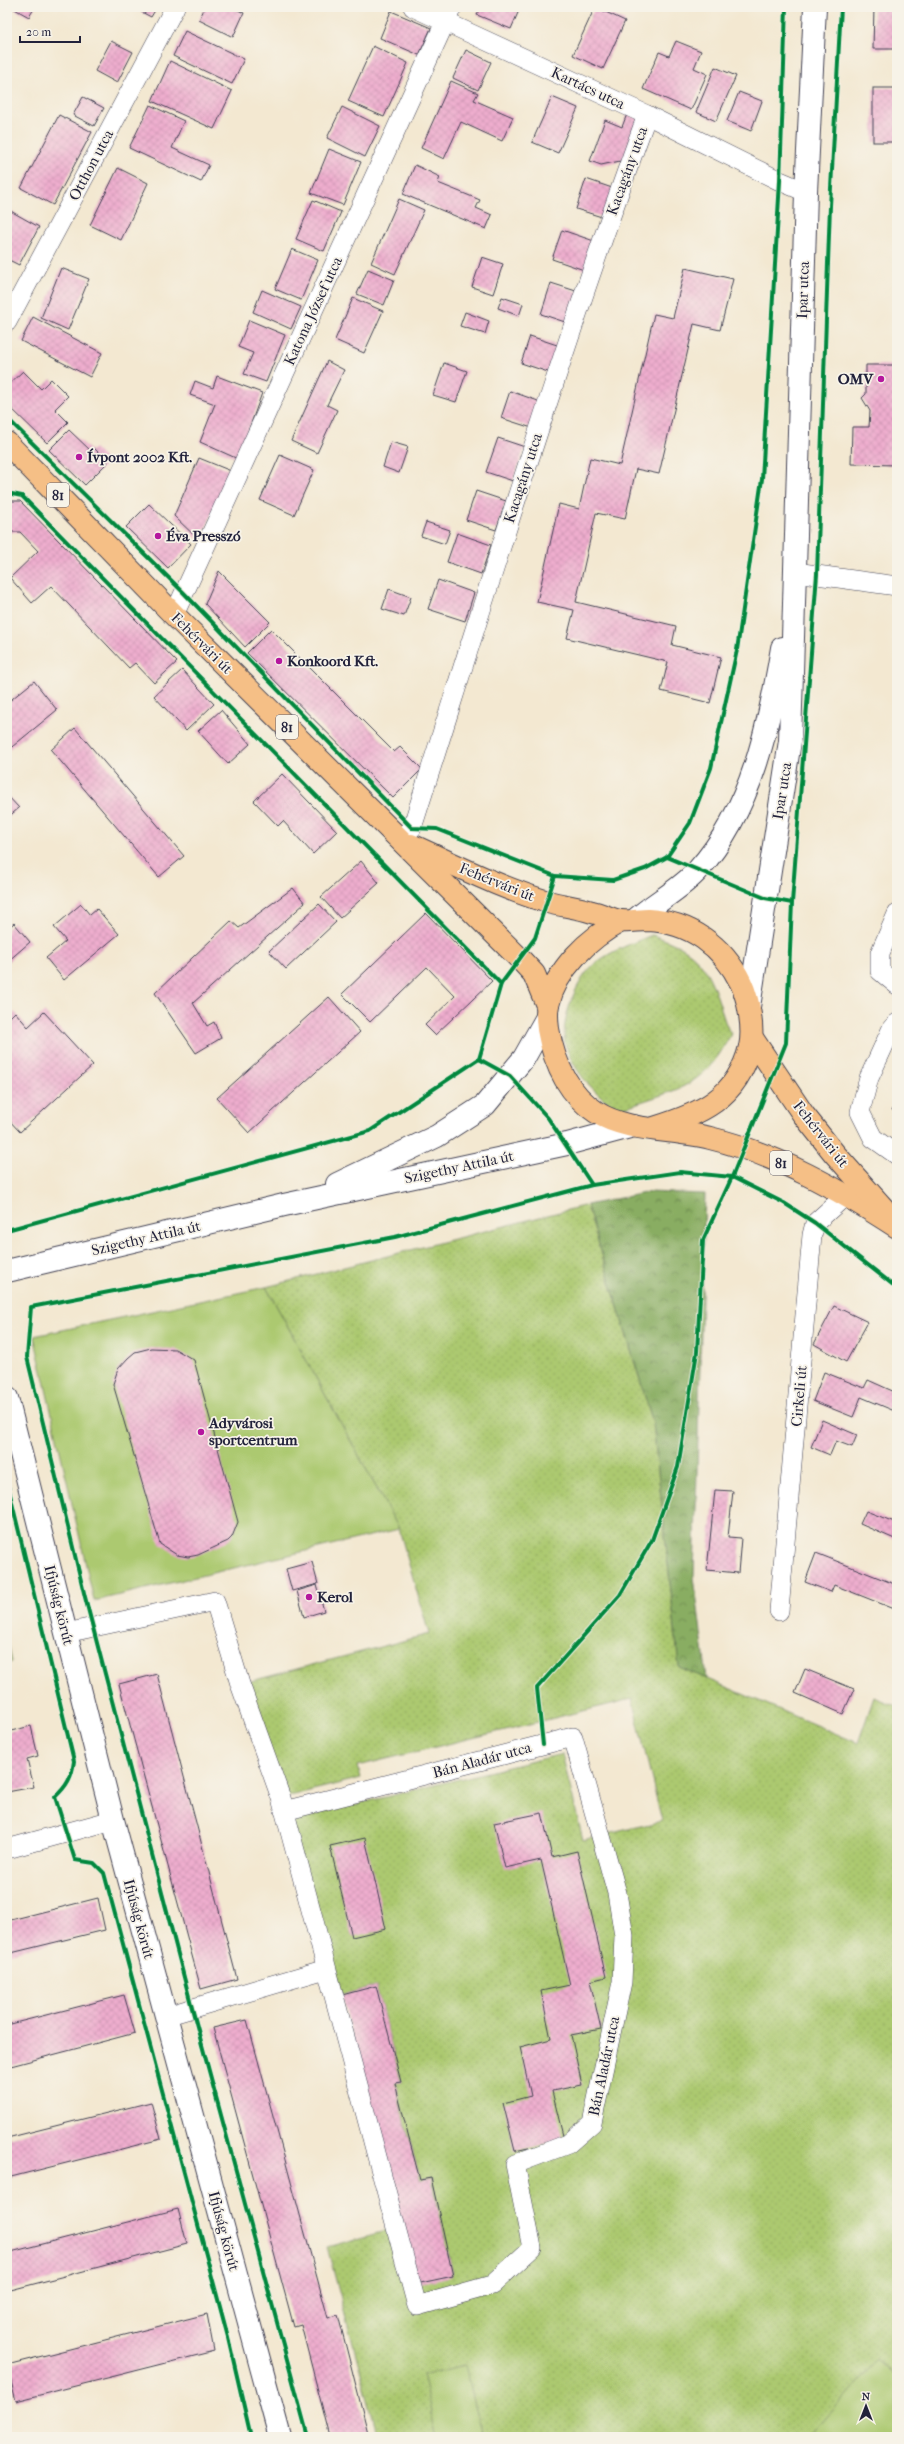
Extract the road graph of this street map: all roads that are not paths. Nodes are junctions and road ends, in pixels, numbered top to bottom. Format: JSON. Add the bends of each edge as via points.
{"nodes":[{"id":1,"x":175,"y":7,"type":"edge"},
{"id":2,"x":413,"y":7,"type":"edge"},
{"id":3,"x":815,"y":7,"type":"edge"},
{"id":4,"x":448,"y":15,"type":"edge"},
{"id":5,"x":647,"y":115,"type":"junction"},
{"id":6,"x":806,"y":192,"type":"junction"},
{"id":7,"x":7,"y":322,"type":"edge"},
{"id":8,"x":7,"y":443,"type":"edge"},
{"id":9,"x":795,"y":572,"type":"junction"},
{"id":10,"x":897,"y":586,"type":"edge"},
{"id":11,"x":174,"y":615,"type":"junction"},
{"id":12,"x":399,"y":840,"type":"junction"},
{"id":13,"x":897,"y":914,"type":"edge"},
{"id":14,"x":628,"y":921,"type":"junction"},
{"id":15,"x":897,"y":985,"type":"edge"},
{"id":16,"x":749,"y":1007,"type":"junction"},
{"id":17,"x":547,"y":1011,"type":"junction"},
{"id":18,"x":897,"y":1022,"type":"edge"},
{"id":19,"x":752,"y":1038,"type":"junction"},
{"id":20,"x":644,"y":1127,"type":"junction"},
{"id":21,"x":897,"y":1155,"type":"edge"},
{"id":22,"x":846,"y":1195,"type":"junction"},
{"id":23,"x":284,"y":1205,"type":"junction"},
{"id":24,"x":897,"y":1223,"type":"edge"},
{"id":25,"x":897,"y":1227,"type":"edge"},
{"id":26,"x":7,"y":1271,"type":"edge"},
{"id":27,"x":7,"y":1398,"type":"edge"},
{"id":28,"x":779,"y":1611,"type":"dead end"},
{"id":29,"x":66,"y":1634,"type":"junction"},
{"id":30,"x":284,"y":1811,"type":"junction"},
{"id":31,"x":113,"y":1820,"type":"junction"},
{"id":32,"x":7,"y":1849,"type":"edge"},
{"id":33,"x":326,"y":1970,"type":"junction"},
{"id":34,"x":166,"y":2016,"type":"junction"},
{"id":35,"x":280,"y":2437,"type":"edge"}],
"edges":[{"from":1,"to":7,"type":"street","name":"Otthon utca"},
{"from":2,"to":4,"type":"street","name":"Kartács utca"},
{"from":3,"to":6,"type":"street","name":"Ipar utca"},
{"from":4,"to":5,"type":"street","name":"Kartács utca"},
{"from":4,"to":11,"type":"street","name":"Katona József utca"},
{"from":5,"to":6,"type":"street","name":"Kartács utca"},
{"from":5,"to":12,"type":"street","name":"Kacagány utca","via":[[621,183],[543,416],[412,828]]},
{"from":6,"to":9,"type":"street","name":"Ipar utca"},
{"from":8,"to":11,"type":"main road","name":"Fehérvári út","number":"81"},
{"from":9,"to":10,"type":"street"},
{"from":9,"to":14,"type":"street","name":"Ipar utca","via":[[768,723],[756,763],[737,810],[712,853],[698,870]]},
{"from":9,"to":16,"type":"street","name":"Ipar utca","via":[[790,741]]},
{"from":11,"to":12,"type":"main road","name":"Fehérvári út","number":"81"},
{"from":12,"to":14,"type":"main road","name":"Fehérvári út","number":"81","via":[[516,891]]},
{"from":12,"to":17,"type":"main road","name":"Fehérvári út","number":"81","via":[[534,974]]},
{"from":13,"to":15,"type":"street","via":[[880,953],[880,971]]},
{"from":14,"to":16,"type":"main road","name":"Fehérvári út","number":"81","via":[[669,923],[707,940],[735,970]]},
{"from":14,"to":17,"type":"main road","via":[[594,937],[583,949],[559,979]]},
{"from":16,"to":19,"type":"main road","name":"Fehérvári út","number":"81"},
{"from":17,"to":20,"type":"main road","name":"Fehérvári út","number":"81","via":[[555,1060],[565,1080],[579,1098],[597,1113],[618,1123]]},
{"from":17,"to":23,"type":"street","name":"Szigethy Attila út","via":[[524,1058],[485,1105],[437,1136],[360,1174]]},
{"from":18,"to":21,"type":"street","via":[[869,1078],[860,1112],[873,1138]]},
{"from":19,"to":20,"type":"main road","name":"Fehérvári út","number":"81","via":[[746,1063],[733,1086],[710,1106],[682,1119]]},
{"from":19,"to":24,"type":"main road","name":"Fehérvári út","number":"81","via":[[803,1114]]},
{"from":20,"to":22,"type":"main road","name":"Fehérvári út","number":"81","via":[[710,1137],[744,1148],[789,1166]]},
{"from":20,"to":23,"type":"street","name":"Szigethy Attila út"},
{"from":22,"to":25,"type":"main road","name":"Fehérvári út","number":"81"},
{"from":22,"to":28,"type":"street","name":"Cirkeli út","via":[[815,1223],[812,1235]]},
{"from":23,"to":26,"type":"street","name":"Szigethy Attila út"},
{"from":27,"to":29,"type":"street","name":"Ifjúság körút"},
{"from":29,"to":30,"type":"street","name":"Bán Aladár utca","via":[[215,1601],[240,1684]]},
{"from":29,"to":31,"type":"street","name":"Ifjúság körút"},
{"from":30,"to":33,"type":"street","name":"Bán Aladár utca"},
{"from":30,"to":33,"type":"street","name":"Bán Aladár utca","via":[[573,1736],[617,1893],[624,1936],[622,1982],[592,2123],[568,2144],[515,2164],[532,2248],[492,2285],[417,2306]]},
{"from":31,"to":32,"type":"street"},
{"from":31,"to":34,"type":"street","name":"Ifjúság körút"},
{"from":33,"to":34,"type":"street"},
{"from":34,"to":35,"type":"street","name":"Ifjúság körút"}]}
